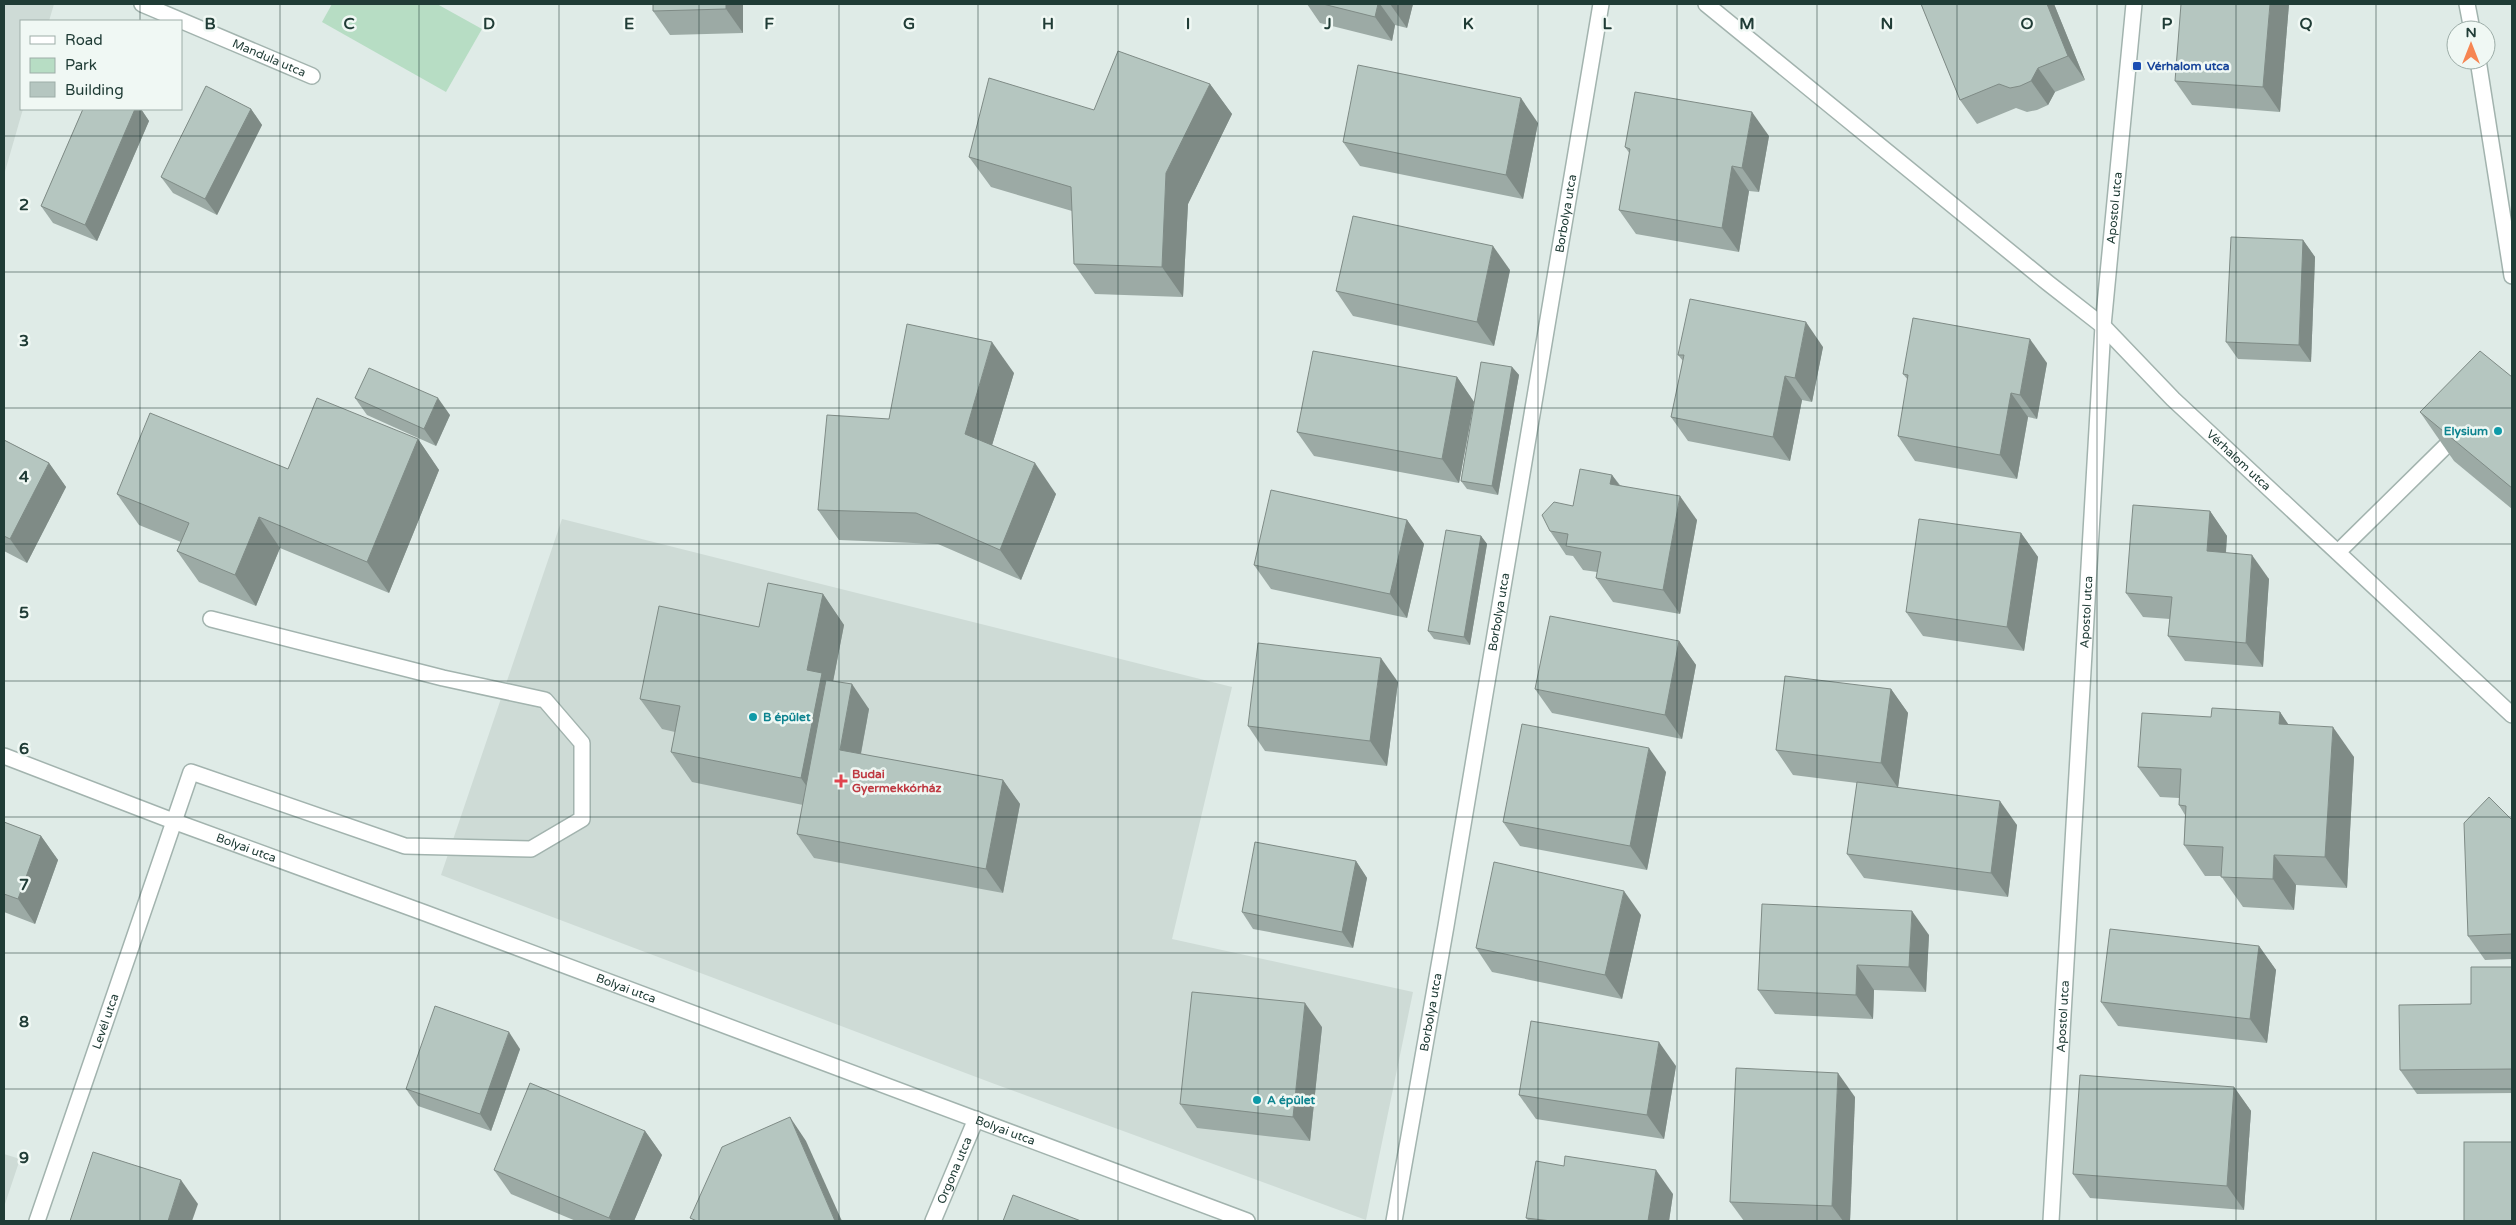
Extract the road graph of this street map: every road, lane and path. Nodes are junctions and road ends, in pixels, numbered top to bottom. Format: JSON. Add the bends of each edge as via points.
{"nodes":[{"id":1,"x":142,"y":4,"type":"edge"},
{"id":2,"x":1601,"y":4,"type":"edge"},
{"id":3,"x":1706,"y":4,"type":"edge"},
{"id":4,"x":2134,"y":4,"type":"edge"},
{"id":5,"x":2467,"y":4,"type":"edge"},
{"id":6,"x":180,"y":20,"type":"edge"},
{"id":7,"x":2470,"y":20,"type":"edge"},
{"id":8,"x":182,"y":21,"type":"edge"},
{"id":9,"x":2480,"y":70,"type":"edge"},
{"id":10,"x":312,"y":76,"type":"dead end"},
{"id":11,"x":2512,"y":276,"type":"edge"},
{"id":12,"x":2104,"y":326,"type":"junction"},
{"id":13,"x":2470,"y":421,"type":"edge"},
{"id":14,"x":2338,"y":552,"type":"junction"},
{"id":15,"x":211,"y":619,"type":"dead end"},
{"id":16,"x":2512,"y":716,"type":"edge"},
{"id":17,"x":4,"y":756,"type":"edge"},
{"id":18,"x":173,"y":821,"type":"junction"},
{"id":19,"x":976,"y":1119,"type":"junction"},
{"id":20,"x":37,"y":1221,"type":"edge"},
{"id":21,"x":933,"y":1221,"type":"edge"},
{"id":22,"x":1247,"y":1221,"type":"edge"},
{"id":23,"x":1394,"y":1221,"type":"edge"},
{"id":24,"x":2051,"y":1221,"type":"edge"}],
"edges":[{"from":1,"to":6,"type":"street","name":"Mandula utca"},
{"from":2,"to":23,"type":"street","name":"Borbolya utca"},
{"from":3,"to":12,"type":"street","name":"Vérhalom utca"},
{"from":4,"to":12,"type":"street","name":"Apostol utca"},
{"from":5,"to":7,"type":"street"},
{"from":8,"to":10,"type":"street","name":"Mandula utca"},
{"from":9,"to":11,"type":"street"},
{"from":12,"to":14,"type":"street","name":"Vérhalom utca","via":[[2173,399]]},
{"from":12,"to":24,"type":"street","name":"Apostol utca"},
{"from":13,"to":14,"type":"street"},
{"from":14,"to":16,"type":"street","name":"Vérhalom utca"},
{"from":15,"to":18,"type":"street","name":"Levél utca","via":[[545,700],[582,743],[582,819],[530,849],[405,846],[191,772]]},
{"from":17,"to":18,"type":"street","name":"Bolyai utca"},
{"from":18,"to":19,"type":"street","name":"Bolyai utca"},
{"from":18,"to":20,"type":"street","name":"Levél utca"},
{"from":19,"to":21,"type":"street","name":"Orgona utca"},
{"from":19,"to":22,"type":"street","name":"Bolyai utca"}]}
